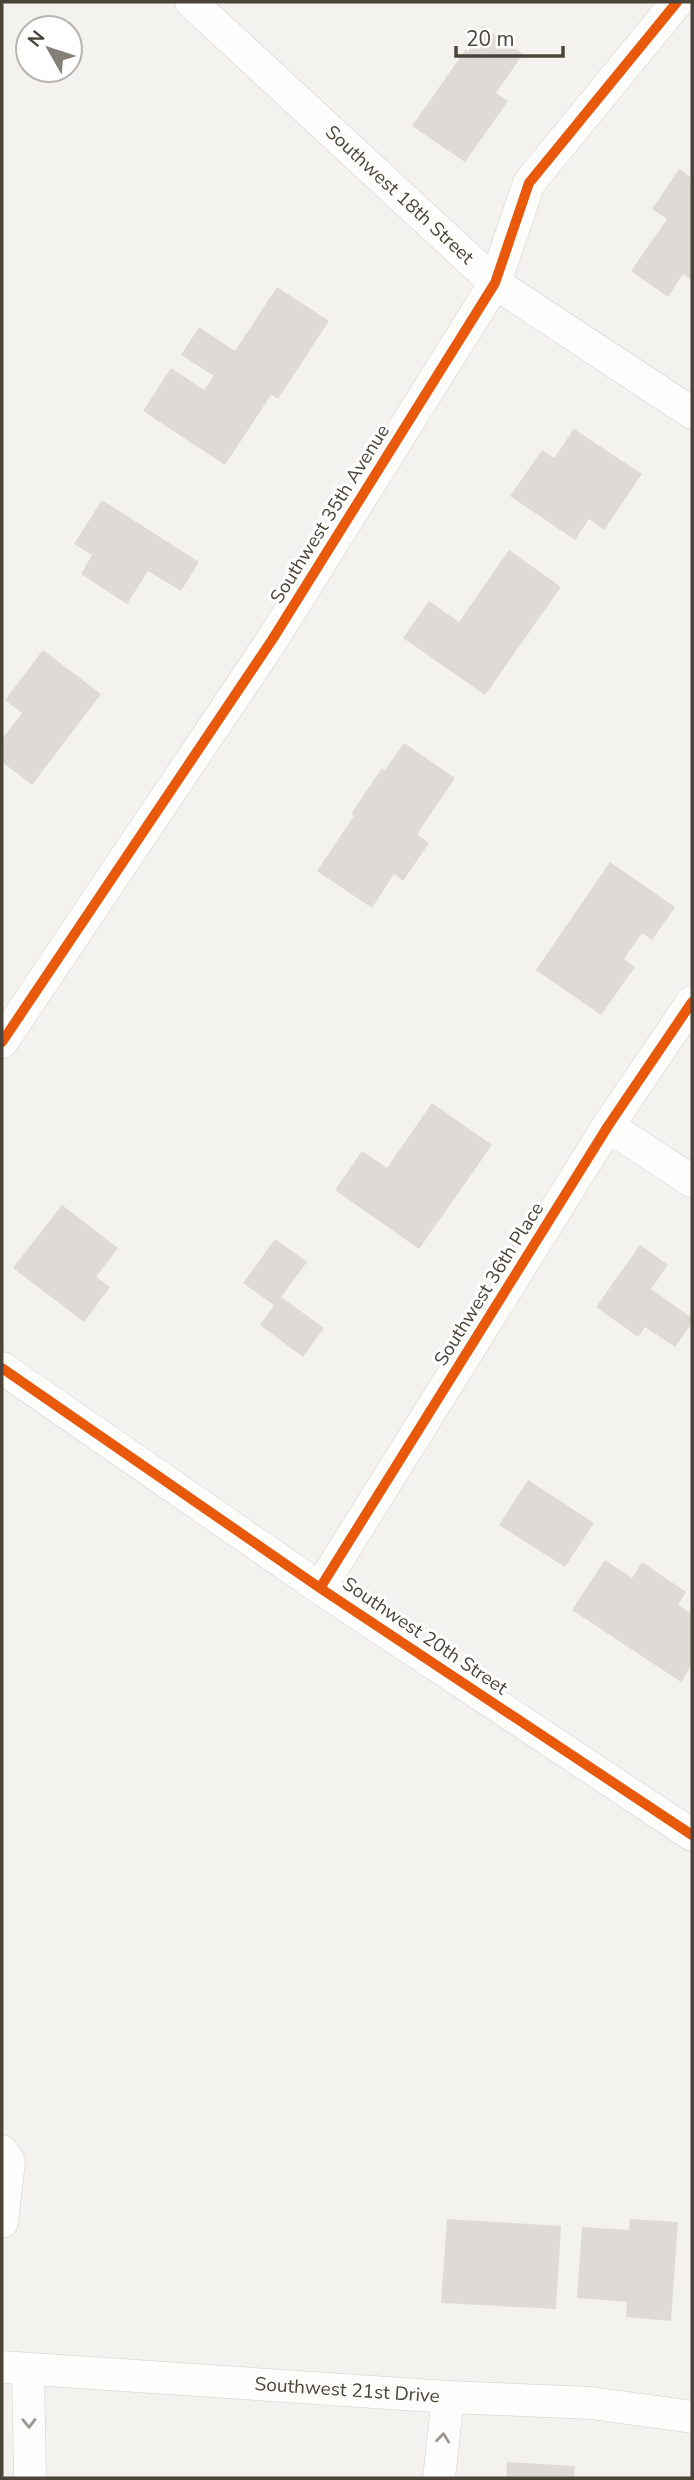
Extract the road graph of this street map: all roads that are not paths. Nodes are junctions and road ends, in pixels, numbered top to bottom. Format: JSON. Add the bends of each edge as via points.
{"nodes":[{"id":1,"x":191,"y":2,"type":"edge"},
{"id":2,"x":677,"y":2,"type":"edge"},
{"id":3,"x":495,"y":283,"type":"junction"},
{"id":4,"x":692,"y":414,"type":"edge"},
{"id":5,"x":692,"y":1002,"type":"edge"},
{"id":6,"x":2,"y":1042,"type":"edge"},
{"id":7,"x":608,"y":1126,"type":"junction"},
{"id":8,"x":692,"y":1181,"type":"edge"},
{"id":9,"x":2,"y":1368,"type":"edge"},
{"id":10,"x":320,"y":1588,"type":"junction"},
{"id":11,"x":692,"y":1835,"type":"edge"},
{"id":12,"x":2,"y":2151,"type":"edge"},
{"id":13,"x":2,"y":2222,"type":"edge"},
{"id":14,"x":15,"y":2368,"type":"edge"},
{"id":15,"x":448,"y":2397,"type":"junction"},
{"id":16,"x":692,"y":2417,"type":"edge"},
{"id":17,"x":30,"y":2478,"type":"edge"},
{"id":18,"x":439,"y":2478,"type":"edge"}],
"edges":[{"from":1,"to":3,"type":"street","name":"Southwest 18th Street"},
{"from":2,"to":3,"type":"street","name":"Southwest 35th Avenue","via":[[529,183]]},
{"from":3,"to":4,"type":"street","name":"Southwest 18th Street"},
{"from":3,"to":6,"type":"street","name":"Southwest 35th Avenue","via":[[272,640]]},
{"from":5,"to":7,"type":"street","name":"Southwest 36th Place"},
{"from":7,"to":8,"type":"street"},
{"from":7,"to":10,"type":"street","name":"Southwest 36th Place"},
{"from":9,"to":10,"type":"street","name":"Southwest 20th Street"},
{"from":10,"to":11,"type":"street","name":"Southwest 20th Street"},
{"from":12,"to":13,"type":"street","via":[[9,2162]]},
{"from":14,"to":15,"type":"street","name":"Southwest 21st Drive"},
{"from":14,"to":17,"type":"street","one_way":true},
{"from":15,"to":16,"type":"street","name":"Southwest 21st Drive","via":[[591,2403]]},
{"from":18,"to":15,"type":"street","one_way":true}]}
